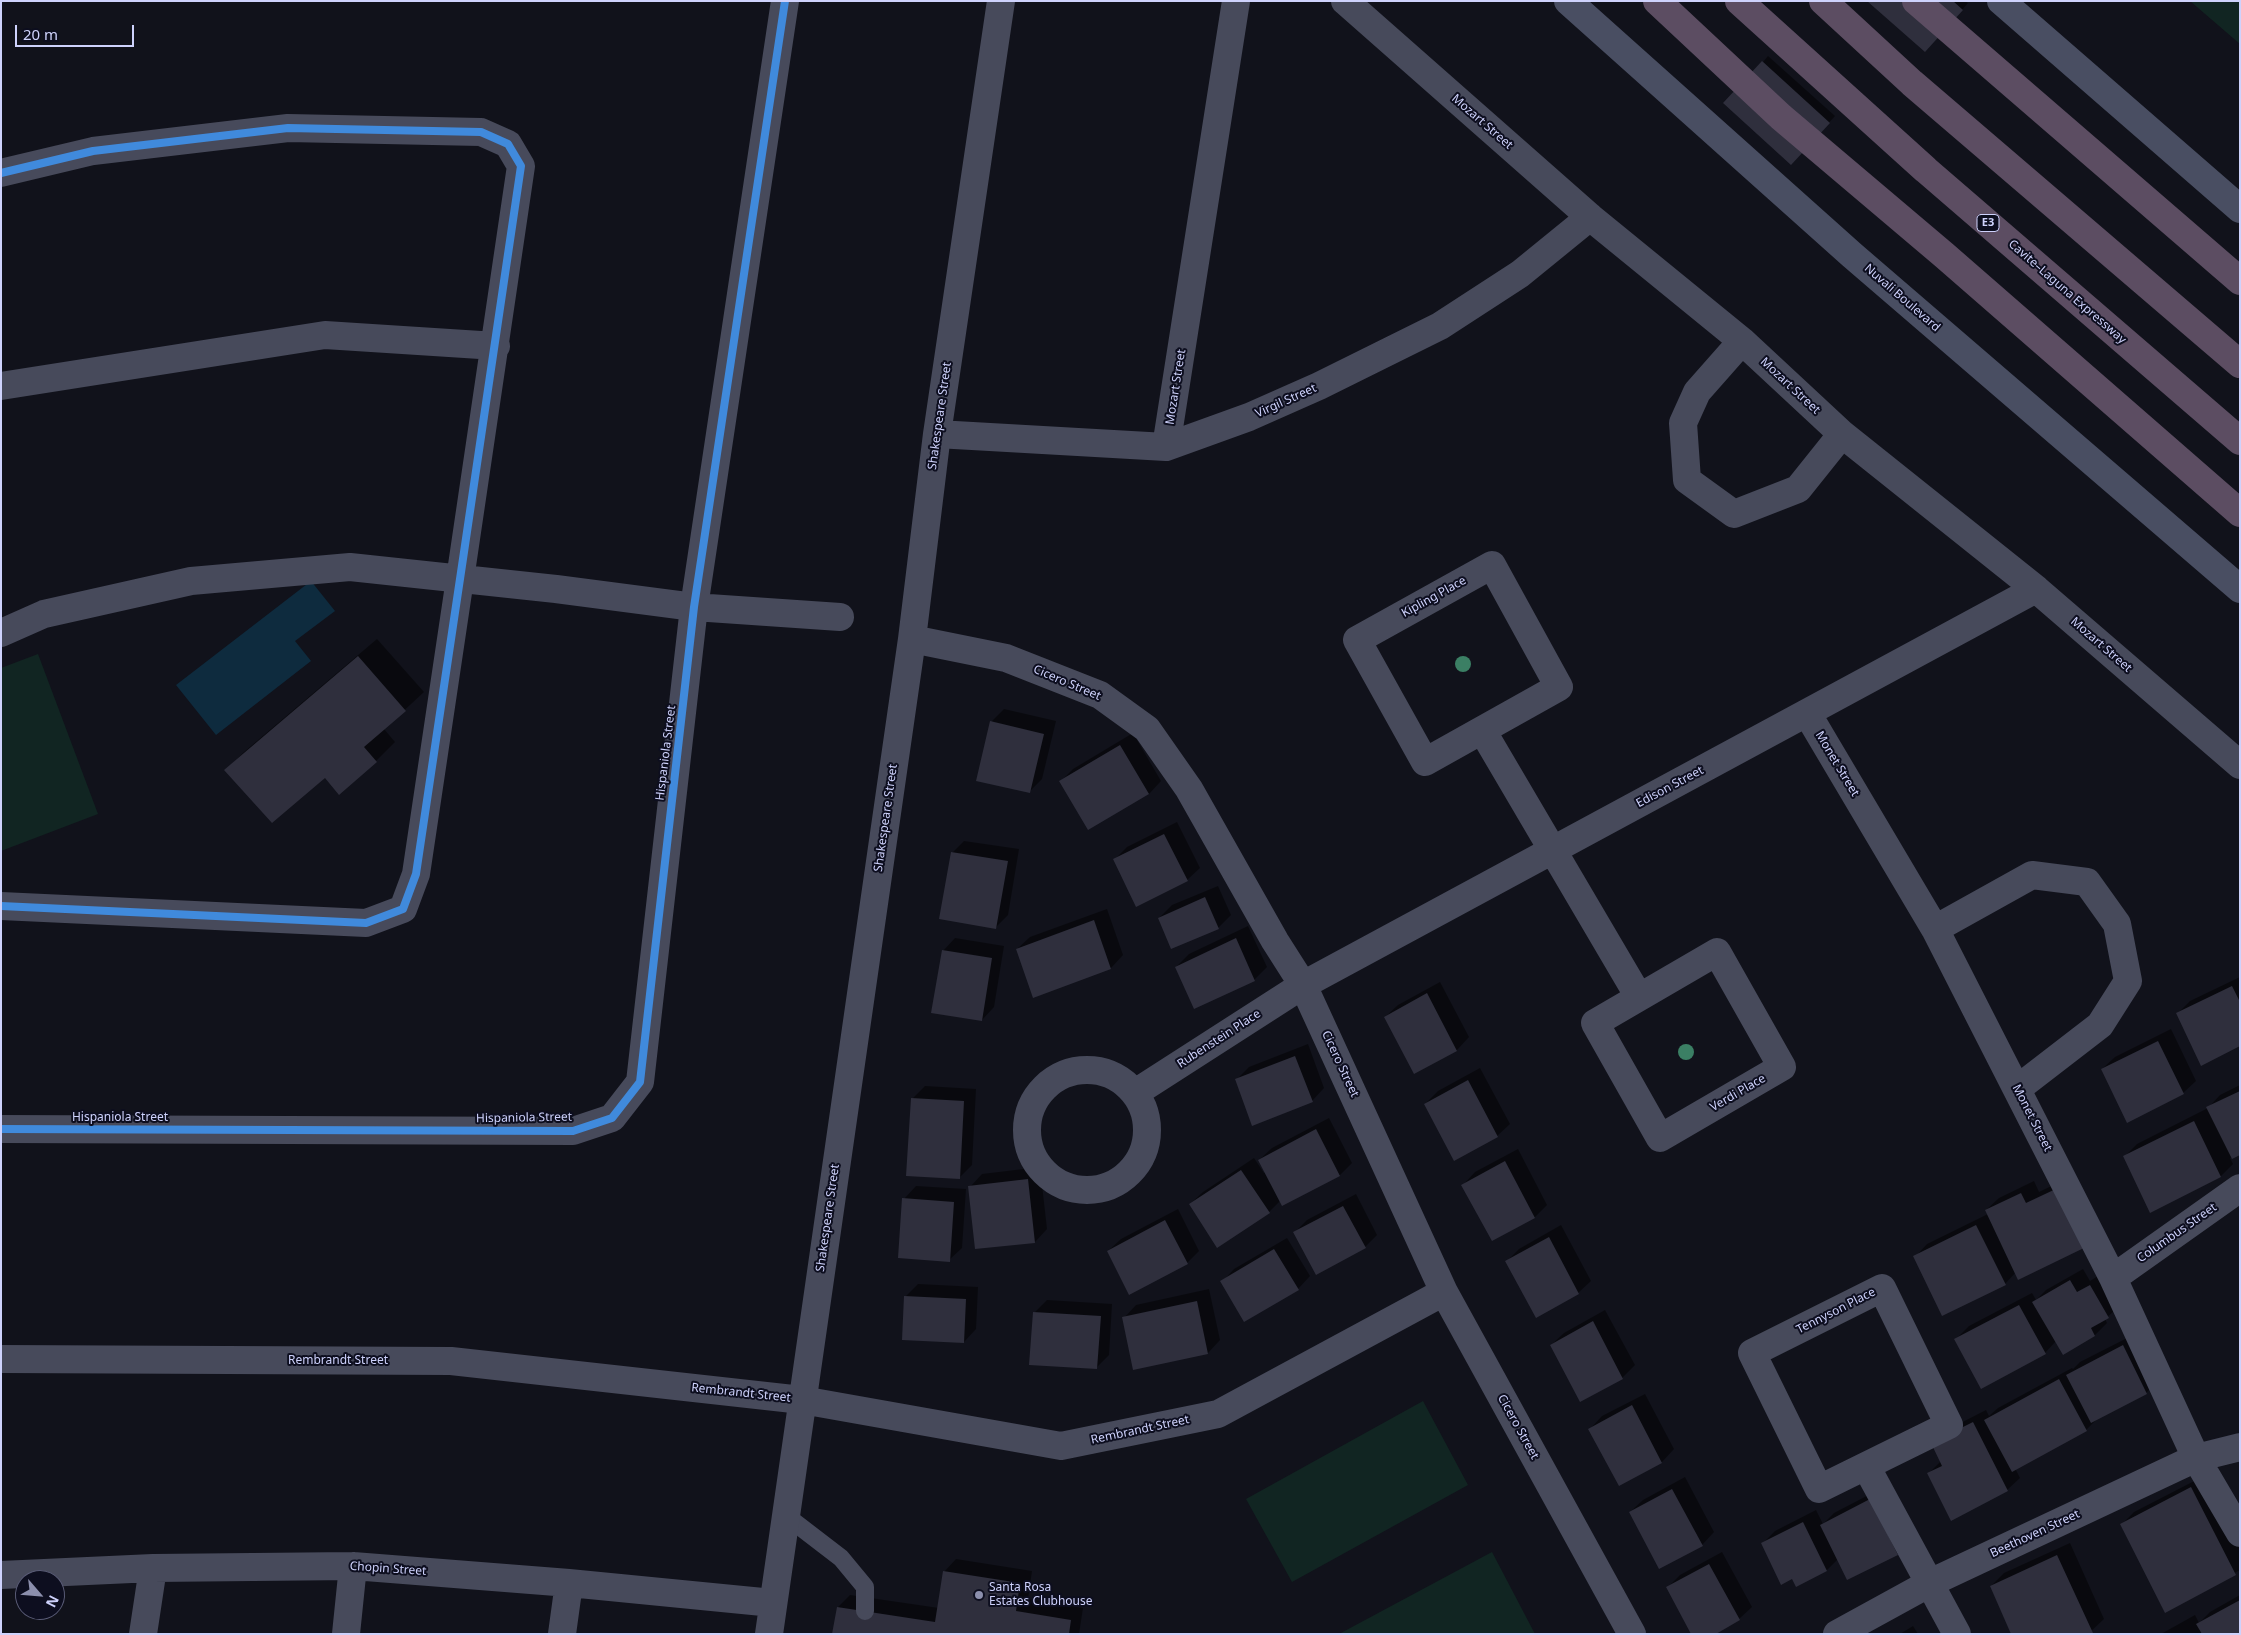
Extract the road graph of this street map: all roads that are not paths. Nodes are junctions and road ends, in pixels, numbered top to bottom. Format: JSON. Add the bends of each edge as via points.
{"nodes":[{"id":1,"x":785,"y":1,"type":"edge"},
{"id":2,"x":1001,"y":1,"type":"edge"},
{"id":3,"x":1236,"y":1,"type":"edge"},
{"id":4,"x":1345,"y":1,"type":"edge"},
{"id":5,"x":1568,"y":1,"type":"edge"},
{"id":6,"x":1657,"y":1,"type":"edge"},
{"id":7,"x":1739,"y":1,"type":"edge"},
{"id":8,"x":1823,"y":1,"type":"edge"},
{"id":9,"x":1916,"y":1,"type":"edge"},
{"id":10,"x":2001,"y":1,"type":"edge"},
{"id":11,"x":1,"y":173,"type":"edge"},
{"id":12,"x":2240,"y":208,"type":"edge"},
{"id":13,"x":1590,"y":217,"type":"junction"},
{"id":14,"x":2240,"y":281,"type":"edge"},
{"id":15,"x":1742,"y":341,"type":"junction"},
{"id":16,"x":496,"y":346,"type":"junction"},
{"id":17,"x":2240,"y":364,"type":"edge"},
{"id":18,"x":1,"y":386,"type":"edge"},
{"id":19,"x":937,"y":434,"type":"junction"},
{"id":20,"x":1842,"y":434,"type":"junction"},
{"id":21,"x":2240,"y":441,"type":"edge"},
{"id":22,"x":1166,"y":447,"type":"junction"},
{"id":23,"x":2240,"y":513,"type":"edge"},
{"id":24,"x":458,"y":578,"type":"junction"},
{"id":25,"x":2036,"y":589,"type":"junction"},
{"id":26,"x":2240,"y":589,"type":"edge"},
{"id":27,"x":694,"y":606,"type":"junction"},
{"id":28,"x":840,"y":617,"type":"dead end"},
{"id":29,"x":1,"y":633,"type":"edge"},
{"id":30,"x":912,"y":639,"type":"junction"},
{"id":31,"x":1807,"y":713,"type":"junction"},
{"id":32,"x":1482,"y":730,"type":"junction"},
{"id":33,"x":2240,"y":764,"type":"edge"},
{"id":34,"x":1553,"y":850,"type":"junction"},
{"id":35,"x":1,"y":906,"type":"edge"},
{"id":36,"x":1935,"y":928,"type":"junction"},
{"id":37,"x":1304,"y":985,"type":"junction"},
{"id":38,"x":1639,"y":997,"type":"junction"},
{"id":39,"x":2017,"y":1089,"type":"junction"},
{"id":40,"x":1135,"y":1093,"type":"junction"},
{"id":41,"x":1,"y":1129,"type":"edge"},
{"id":42,"x":2240,"y":1188,"type":"edge"},
{"id":43,"x":2113,"y":1278,"type":"junction"},
{"id":44,"x":1444,"y":1292,"type":"junction"},
{"id":45,"x":1,"y":1359,"type":"edge"},
{"id":46,"x":802,"y":1400,"type":"junction"},
{"id":47,"x":2240,"y":1447,"type":"edge"},
{"id":48,"x":2196,"y":1458,"type":"junction"},
{"id":49,"x":1866,"y":1466,"type":"junction"},
{"id":50,"x":785,"y":1515,"type":"junction"},
{"id":51,"x":2240,"y":1533,"type":"edge"},
{"id":52,"x":353,"y":1566,"type":"junction"},
{"id":53,"x":153,"y":1568,"type":"junction"},
{"id":54,"x":1,"y":1575,"type":"edge"},
{"id":55,"x":569,"y":1583,"type":"junction"},
{"id":56,"x":1930,"y":1583,"type":"junction"},
{"id":57,"x":773,"y":1603,"type":"junction"},
{"id":58,"x":865,"y":1611,"type":"dead end"},
{"id":59,"x":143,"y":1634,"type":"edge"},
{"id":60,"x":346,"y":1634,"type":"edge"},
{"id":61,"x":562,"y":1634,"type":"edge"},
{"id":62,"x":769,"y":1634,"type":"edge"},
{"id":63,"x":1632,"y":1634,"type":"edge"},
{"id":64,"x":1836,"y":1634,"type":"edge"},
{"id":65,"x":1957,"y":1634,"type":"edge"}],
"edges":[{"from":1,"to":27,"type":"street","name":"Hispaniola Street"},
{"from":2,"to":19,"type":"street","name":"Shakespeare Street"},
{"from":3,"to":22,"type":"street","name":"Mozart Street"},
{"from":4,"to":13,"type":"street","name":"Mozart Street"},
{"from":5,"to":26,"type":"main road","name":"Nuvali Boulevard","via":[[1859,262]]},
{"from":6,"to":23,"type":"highway","via":[[1768,106]]},
{"from":7,"to":21,"type":"highway","name":"Cavite–Laguna Expressway","number":"E3","via":[[1926,170]]},
{"from":8,"to":17,"type":"highway","via":[[1912,83]]},
{"from":9,"to":14,"type":"highway"},
{"from":10,"to":12,"type":"main road"},
{"from":11,"to":16,"type":"street","via":[[93,151],[288,128],[481,132],[508,144],[521,166]]},
{"from":13,"to":15,"type":"street","name":"Mozart Street"},
{"from":13,"to":22,"type":"street","name":"Virgil Street","via":[[1520,274],[1440,326],[1249,417]]},
{"from":15,"to":20,"type":"street","name":"Mozart Street"},
{"from":15,"to":20,"type":"street","via":[[1697,392],[1683,422],[1687,480],[1734,514],[1798,489]]},
{"from":16,"to":18,"type":"street","via":[[325,335]]},
{"from":16,"to":24,"type":"street"},
{"from":19,"to":22,"type":"street","name":"Virgil Street"},
{"from":19,"to":30,"type":"street","name":"Shakespeare Street"},
{"from":20,"to":25,"type":"street","name":"Mozart Street"},
{"from":24,"to":27,"type":"street"},
{"from":24,"to":29,"type":"street","via":[[350,567],[191,581],[44,614]]},
{"from":24,"to":35,"type":"street","via":[[416,874],[403,910],[366,923]]},
{"from":25,"to":31,"type":"street","name":"Edison Street"},
{"from":25,"to":33,"type":"street","name":"Mozart Street"},
{"from":27,"to":28,"type":"street"},
{"from":27,"to":41,"type":"street","name":"Hispaniola Street","via":[[640,1082],[612,1118],[574,1130]]},
{"from":30,"to":37,"type":"street","name":"Cicero Street","via":[[1006,658],[1100,695],[1147,729],[1189,789],[1275,941]]},
{"from":30,"to":46,"type":"street","name":"Shakespeare Street"},
{"from":31,"to":34,"type":"street","name":"Edison Street"},
{"from":31,"to":36,"type":"street","name":"Monet Street"},
{"from":32,"to":32,"type":"street","name":"Kipling Place","via":[[1560,687],[1492,565],[1357,640],[1425,762]]},
{"from":32,"to":34,"type":"street"},
{"from":34,"to":37,"type":"street","name":"Edison Street"},
{"from":34,"to":38,"type":"street"},
{"from":36,"to":39,"type":"street","name":"Monet Street"},
{"from":36,"to":39,"type":"street","via":[[2032,875],[2087,882],[2117,924],[2128,981],[2100,1025]]},
{"from":37,"to":40,"type":"street","name":"Rubenstein Place"},
{"from":37,"to":44,"type":"street","name":"Cicero Street"},
{"from":38,"to":38,"type":"street","name":"Verdi Place","via":[[1595,1023],[1660,1138],[1782,1067],[1717,952]]},
{"from":39,"to":43,"type":"street","name":"Monet Street"},
{"from":40,"to":40,"type":"street","via":[[1119,1078],[1098,1070],[1076,1070],[1055,1078],[1039,1094],[1029,1114],[1027,1129],[1033,1158],[1047,1176],[1066,1188],[1088,1191],[1110,1187],[1128,1175],[1142,1157],[1148,1135],[1146,1113]]},
{"from":42,"to":43,"type":"street","name":"Columbus Street"},
{"from":43,"to":48,"type":"street","name":"Monet Street"},
{"from":44,"to":46,"type":"street","name":"Rembrandt Street","via":[[1218,1414],[1061,1446]]},
{"from":44,"to":63,"type":"street","name":"Cicero Street"},
{"from":45,"to":46,"type":"street","name":"Rembrandt Street","via":[[451,1361]]},
{"from":46,"to":50,"type":"street","name":"Shakespeare Street"},
{"from":47,"to":48,"type":"street","name":"Beethoven Street"},
{"from":48,"to":51,"type":"street","name":"Monet Street"},
{"from":48,"to":56,"type":"street","name":"Beethoven Street"},
{"from":49,"to":49,"type":"street","name":"Tennyson Place","via":[[1949,1424],[1882,1288],[1752,1353],[1819,1490]]},
{"from":49,"to":56,"type":"street"},
{"from":50,"to":57,"type":"street","name":"Shakespeare Street"},
{"from":50,"to":58,"type":"lane","via":[[841,1558],[865,1587]]},
{"from":52,"to":53,"type":"street","name":"Chopin Street"},
{"from":52,"to":55,"type":"street","name":"Chopin Street"},
{"from":52,"to":60,"type":"street"},
{"from":53,"to":54,"type":"street","name":"Chopin Street"},
{"from":53,"to":59,"type":"street"},
{"from":55,"to":57,"type":"street","name":"Chopin Street"},
{"from":55,"to":61,"type":"street"},
{"from":56,"to":64,"type":"street","name":"Beethoven Street"},
{"from":56,"to":65,"type":"street"},
{"from":57,"to":62,"type":"street","name":"Shakespeare Street"}]}
